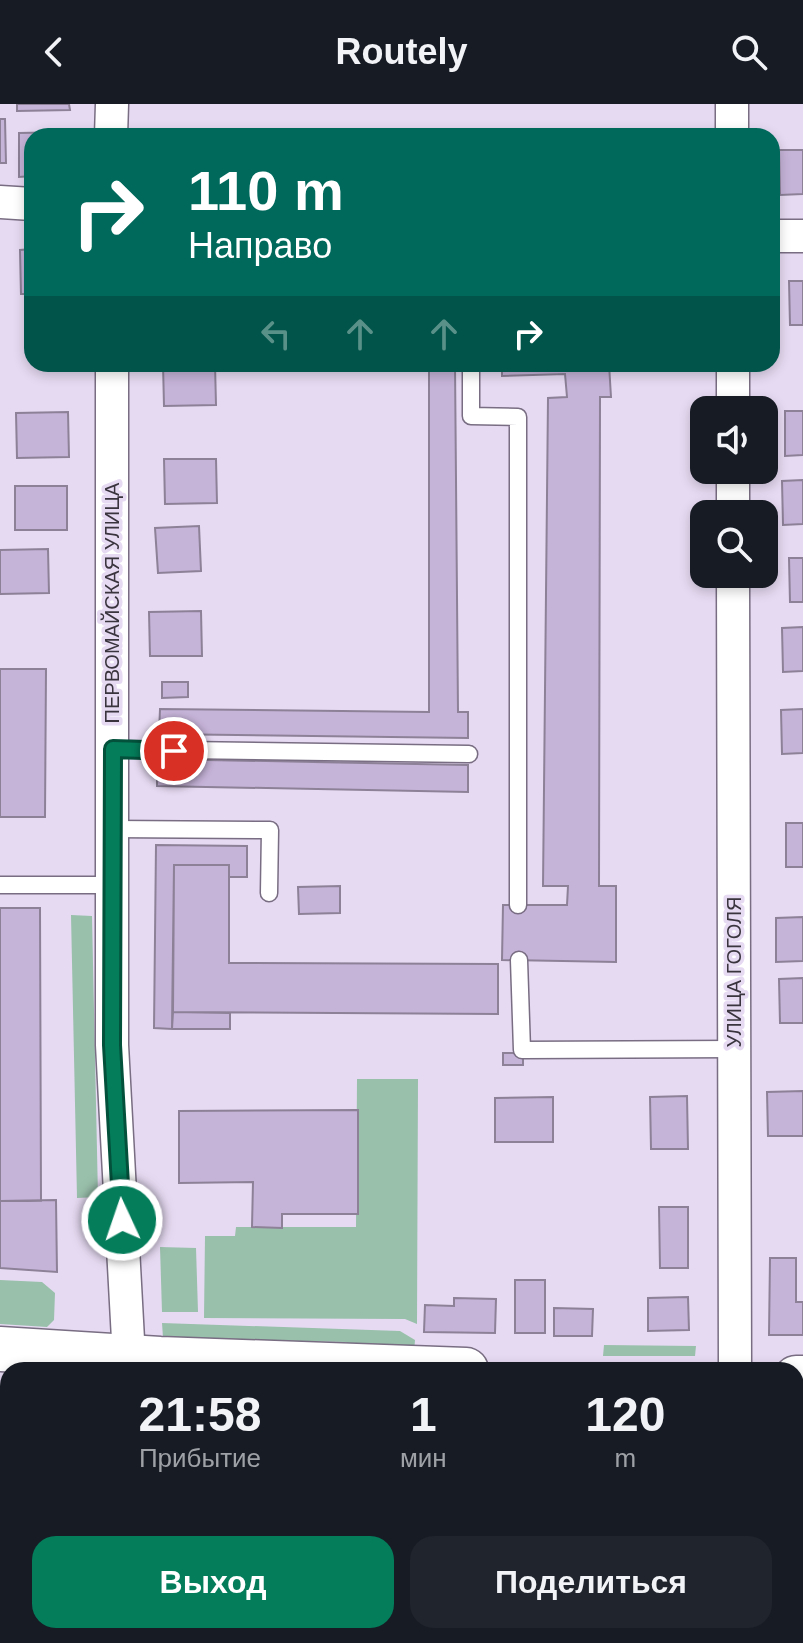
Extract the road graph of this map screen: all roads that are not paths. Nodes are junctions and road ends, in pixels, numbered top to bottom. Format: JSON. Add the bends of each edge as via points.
{"nodes":[{"id":1,"x":112,"y":104,"type":"edge"},
{"id":2,"x":732,"y":104,"type":"edge"},
{"id":3,"x":111,"y":128,"type":"edge"},
{"id":4,"x":732,"y":128,"type":"edge"},
{"id":5,"x":0,"y":202,"type":"edge"},
{"id":6,"x":24,"y":204,"type":"edge"},
{"id":7,"x":780,"y":236,"type":"edge"},
{"id":8,"x":803,"y":236,"type":"edge"},
{"id":9,"x":112,"y":372,"type":"edge"},
{"id":10,"x":471,"y":372,"type":"edge"},
{"id":11,"x":733,"y":372,"type":"edge"},
{"id":12,"x":733,"y":396,"type":"edge"},
{"id":13,"x":733,"y":588,"type":"edge"},
{"id":14,"x":113,"y":749,"type":"junction"},
{"id":15,"x":469,"y":754,"type":"dead end"},
{"id":16,"x":112,"y":829,"type":"junction"},
{"id":17,"x":0,"y":885,"type":"edge"},
{"id":18,"x":112,"y":885,"type":"junction"},
{"id":19,"x":269,"y":893,"type":"dead end"},
{"id":20,"x":518,"y":905,"type":"dead end"},
{"id":21,"x":519,"y":960,"type":"dead end"},
{"id":22,"x":735,"y":1049,"type":"junction"},
{"id":23,"x":0,"y":1349,"type":"edge"},
{"id":24,"x":112,"y":1362,"type":"edge"},
{"id":25,"x":129,"y":1362,"type":"edge"},
{"id":26,"x":735,"y":1362,"type":"edge"}],
"edges":[{"from":1,"to":3,"type":"street"},
{"from":2,"to":4,"type":"street"},
{"from":5,"to":6,"type":"street"},
{"from":7,"to":8,"type":"street"},
{"from":9,"to":14,"type":"street","name":"ПЕРВОМАЙСКАЯ УЛИЦА"},
{"from":10,"to":20,"type":"lane","via":[[471,416],[518,417]]},
{"from":11,"to":12,"type":"street"},
{"from":13,"to":22,"type":"street","name":"УЛИЦА ГОГОЛЯ"},
{"from":14,"to":15,"type":"lane"},
{"from":14,"to":16,"type":"street","name":"ПЕРВОМАЙСКАЯ УЛИЦА"},
{"from":16,"to":18,"type":"street","name":"ПЕРВОМАЙСКАЯ УЛИЦА"},
{"from":16,"to":19,"type":"lane","via":[[270,830]]},
{"from":17,"to":18,"type":"lane"},
{"from":18,"to":25,"type":"street","name":"ПЕРВОМАЙСКАЯ УЛИЦА","via":[[112,1045]]},
{"from":21,"to":22,"type":"lane","via":[[522,1050]]},
{"from":22,"to":26,"type":"street","name":"УЛИЦА ГОГОЛЯ"},
{"from":23,"to":24,"type":"street"}]}
